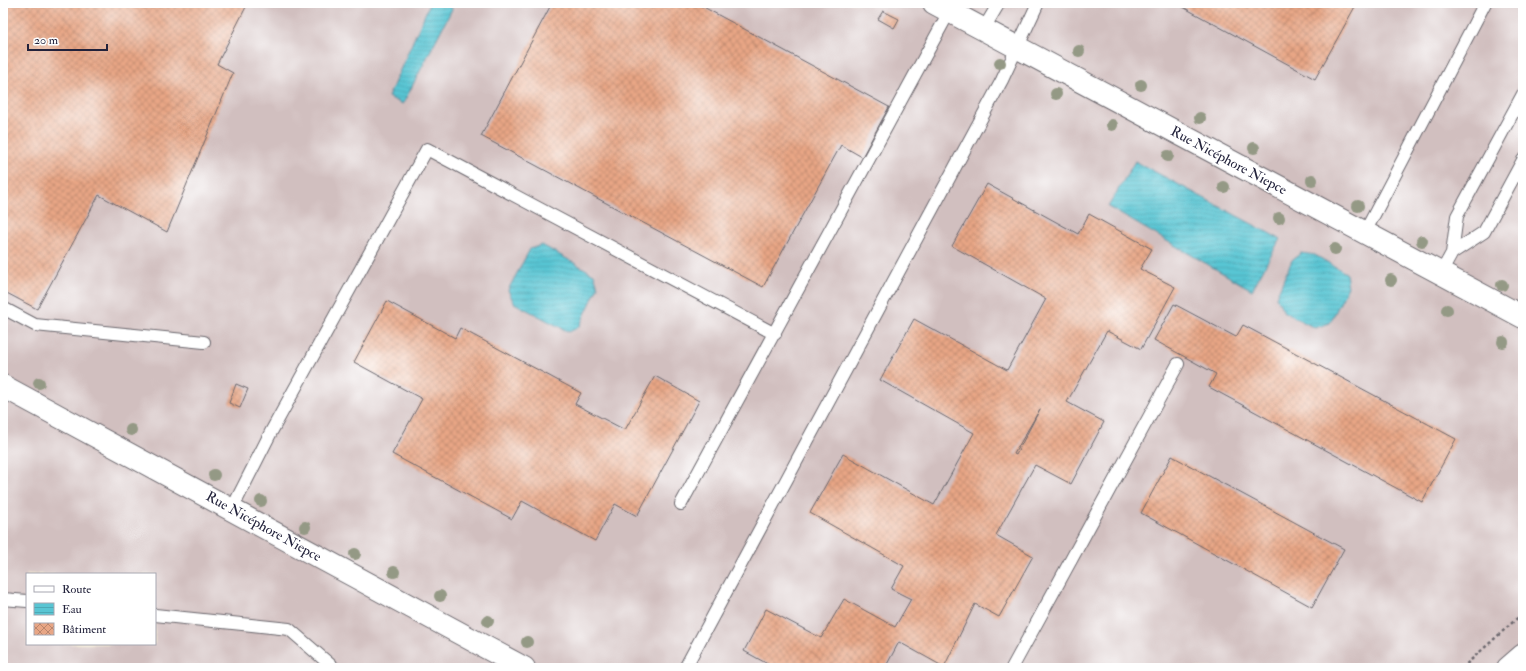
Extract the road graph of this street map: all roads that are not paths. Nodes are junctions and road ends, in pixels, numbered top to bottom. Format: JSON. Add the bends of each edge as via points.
{"nodes":[{"id":1,"x":999,"y":3,"type":"edge"},
{"id":2,"x":1038,"y":3,"type":"edge"},
{"id":3,"x":1485,"y":3,"type":"edge"},
{"id":4,"x":942,"y":7,"type":"edge"},
{"id":5,"x":983,"y":30,"type":"junction"},
{"id":6,"x":1017,"y":48,"type":"junction"},
{"id":7,"x":1523,"y":94,"type":"edge"},
{"id":8,"x":1523,"y":160,"type":"edge"},
{"id":9,"x":1365,"y":232,"type":"junction"},
{"id":10,"x":1452,"y":253,"type":"junction"},
{"id":11,"x":1441,"y":273,"type":"junction"},
{"id":12,"x":3,"y":308,"type":"edge"},
{"id":13,"x":1523,"y":317,"type":"edge"},
{"id":14,"x":775,"y":334,"type":"junction"},
{"id":15,"x":204,"y":342,"type":"dead end"},
{"id":16,"x":1178,"y":364,"type":"dead end"},
{"id":17,"x":3,"y":386,"type":"edge"},
{"id":18,"x":681,"y":504,"type":"dead end"},
{"id":19,"x":232,"y":509,"type":"junction"},
{"id":20,"x":3,"y":598,"type":"edge"},
{"id":21,"x":26,"y":601,"type":"edge"},
{"id":22,"x":156,"y":615,"type":"edge"},
{"id":23,"x":1523,"y":655,"type":"edge"},
{"id":24,"x":690,"y":666,"type":"edge"},
{"id":25,"x":334,"y":668,"type":"edge"},
{"id":26,"x":524,"y":668,"type":"edge"},
{"id":27,"x":1012,"y":668,"type":"edge"},
{"id":28,"x":1508,"y":668,"type":"edge"}],
"edges":[{"from":1,"to":5,"type":"lane"},
{"from":2,"to":6,"type":"lane"},
{"from":3,"to":9,"type":"lane"},
{"from":4,"to":5,"type":"street","name":"Rue Nicéphore Niepce"},
{"from":4,"to":14,"type":"lane"},
{"from":5,"to":6,"type":"street","name":"Rue Nicéphore Niepce"},
{"from":6,"to":9,"type":"street","name":"Rue Nicéphore Niepce"},
{"from":6,"to":24,"type":"lane"},
{"from":7,"to":10,"type":"lane","via":[[1457,216]]},
{"from":8,"to":10,"type":"lane","via":[[1484,232]]},
{"from":9,"to":11,"type":"street","name":"Rue Nicéphore Niepce"},
{"from":10,"to":11,"type":"lane"},
{"from":11,"to":13,"type":"street","name":"Rue Nicéphore Niepce"},
{"from":12,"to":15,"type":"lane","via":[[35,326]]},
{"from":14,"to":18,"type":"lane"},
{"from":14,"to":19,"type":"lane","via":[[427,149],[271,432]]},
{"from":16,"to":27,"type":"lane"},
{"from":17,"to":19,"type":"street","name":"Rue Nicéphore Niepce"},
{"from":19,"to":26,"type":"street","name":"Rue Nicéphore Niepce"},
{"from":20,"to":21,"type":"lane"},
{"from":22,"to":25,"type":"lane","via":[[289,629]]},
{"from":23,"to":28,"type":"street"}]}
